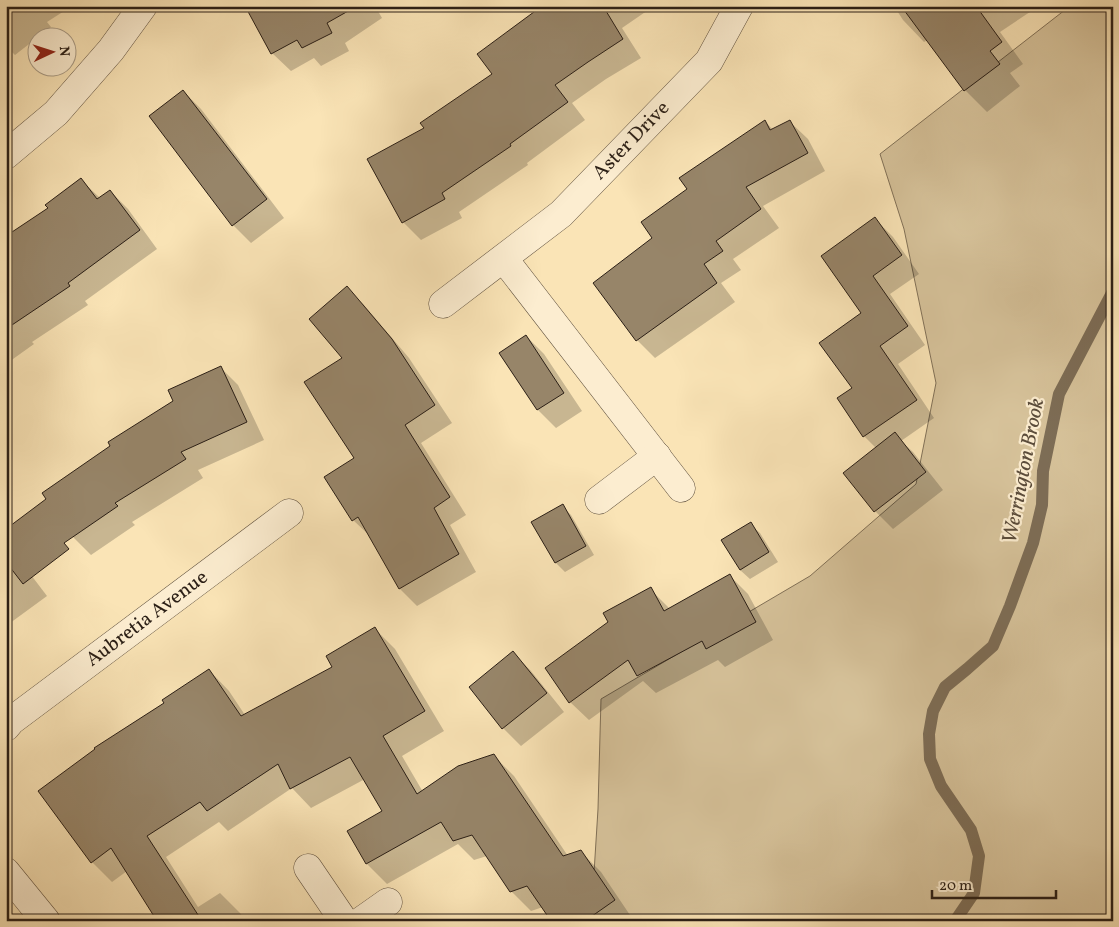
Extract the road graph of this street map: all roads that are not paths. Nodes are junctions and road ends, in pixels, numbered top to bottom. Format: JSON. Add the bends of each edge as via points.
{"nodes":[{"id":1,"x":143,"y":6,"type":"edge"},
{"id":2,"x":739,"y":6,"type":"edge"},
{"id":3,"x":6,"y":155,"type":"edge"},
{"id":4,"x":504,"y":259,"type":"junction"},
{"id":5,"x":443,"y":304,"type":"dead end"},
{"id":6,"x":657,"y":456,"type":"junction"},
{"id":7,"x":681,"y":488,"type":"dead end"},
{"id":8,"x":599,"y":500,"type":"dead end"},
{"id":9,"x":289,"y":513,"type":"dead end"},
{"id":10,"x":6,"y":727,"type":"edge"},
{"id":11,"x":308,"y":868,"type":"dead end"},
{"id":12,"x":6,"y":872,"type":"edge"},
{"id":13,"x":388,"y":902,"type":"dead end"},
{"id":14,"x":46,"y":921,"type":"edge"},
{"id":15,"x":344,"y":921,"type":"edge"},
{"id":16,"x":361,"y":921,"type":"edge"}],
"edges":[{"from":1,"to":3,"type":"street","via":[[111,50],[56,113]]},
{"from":2,"to":4,"type":"street","name":"Aster Drive","via":[[709,61],[561,214]]},
{"from":4,"to":5,"type":"street","name":"Aster Drive"},
{"from":4,"to":6,"type":"street"},
{"from":6,"to":7,"type":"street"},
{"from":6,"to":8,"type":"street"},
{"from":9,"to":10,"type":"street","name":"Aubretia Avenue"},
{"from":11,"to":15,"type":"street"},
{"from":12,"to":14,"type":"street"},
{"from":13,"to":16,"type":"street"}]}
